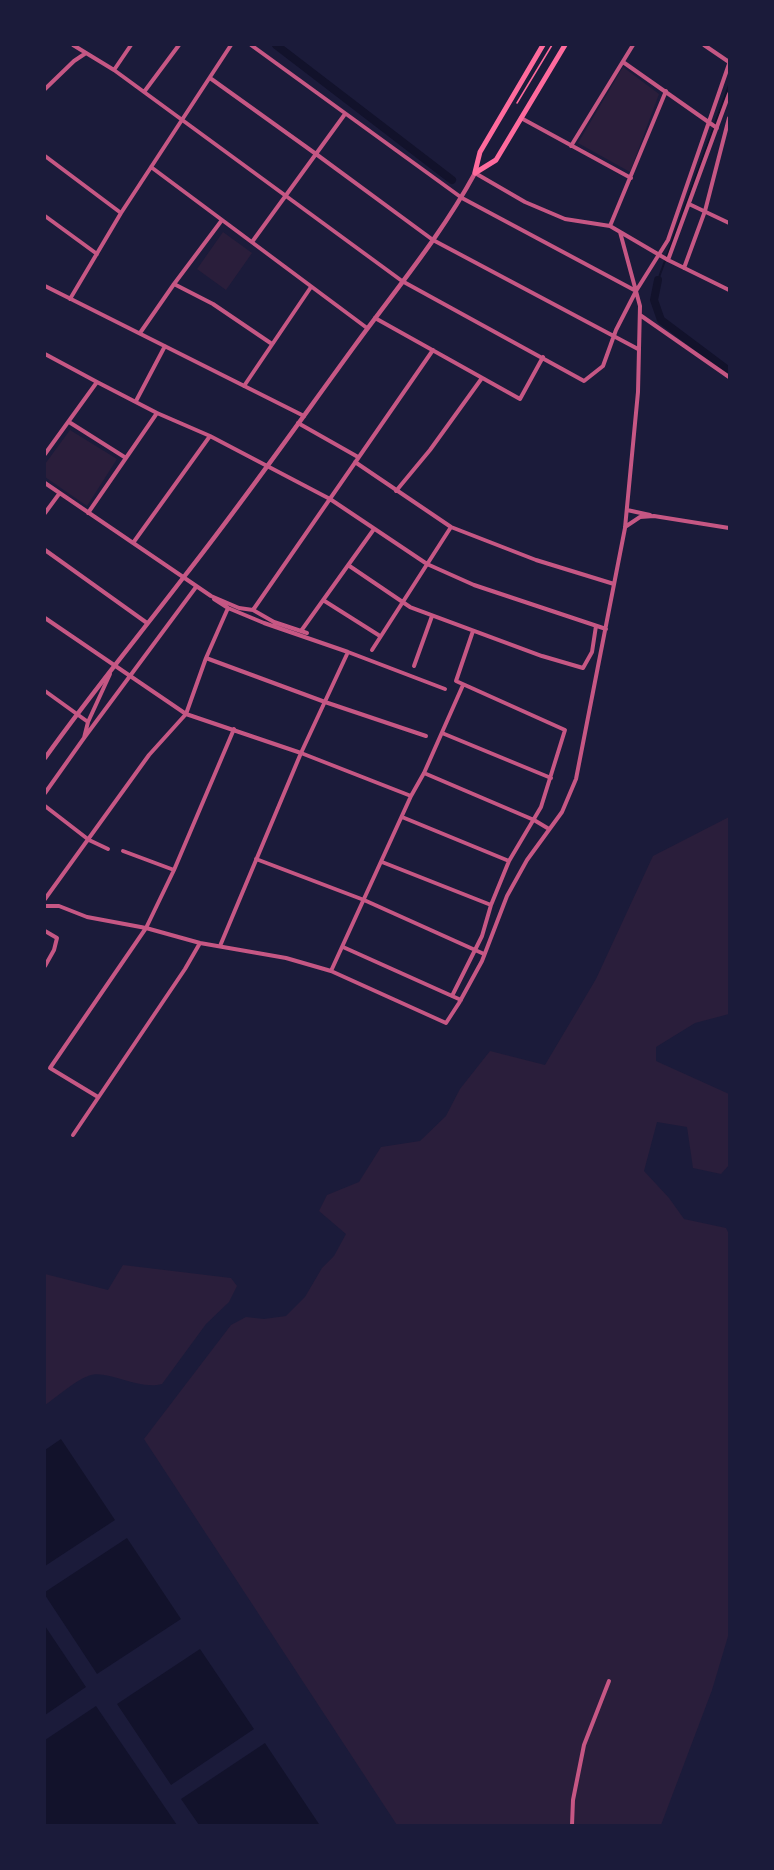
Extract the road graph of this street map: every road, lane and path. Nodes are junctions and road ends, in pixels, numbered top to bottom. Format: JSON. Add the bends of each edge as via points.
{"nodes":[{"id":1,"x":73,"y":45,"type":"edge"},
{"id":2,"x":131,"y":45,"type":"edge"},
{"id":3,"x":179,"y":45,"type":"edge"},
{"id":4,"x":231,"y":45,"type":"edge"},
{"id":5,"x":251,"y":45,"type":"edge"},
{"id":6,"x":543,"y":45,"type":"edge"},
{"id":7,"x":552,"y":45,"type":"edge"},
{"id":8,"x":565,"y":45,"type":"edge"},
{"id":9,"x":633,"y":45,"type":"edge"},
{"id":10,"x":704,"y":45,"type":"edge"},
{"id":11,"x":86,"y":53,"type":"junction"},
{"id":12,"x":623,"y":62,"type":"junction"},
{"id":13,"x":729,"y":63,"type":"edge"},
{"id":14,"x":114,"y":70,"type":"junction"},
{"id":15,"x":210,"y":78,"type":"junction"},
{"id":16,"x":46,"y":86,"type":"edge"},
{"id":17,"x":144,"y":92,"type":"junction"},
{"id":18,"x":666,"y":92,"type":"junction"},
{"id":19,"x":729,"y":94,"type":"edge"},
{"id":20,"x":512,"y":111,"type":"dead end"},
{"id":21,"x":345,"y":114,"type":"junction"},
{"id":22,"x":181,"y":118,"type":"junction"},
{"id":23,"x":521,"y":118,"type":"junction"},
{"id":24,"x":729,"y":118,"type":"edge"},
{"id":25,"x":708,"y":121,"type":"junction"},
{"id":26,"x":717,"y":128,"type":"junction"},
{"id":27,"x":571,"y":146,"type":"junction"},
{"id":28,"x":316,"y":153,"type":"junction"},
{"id":29,"x":45,"y":156,"type":"edge"},
{"id":30,"x":151,"y":167,"type":"junction"},
{"id":31,"x":475,"y":173,"type":"junction"},
{"id":32,"x":631,"y":178,"type":"junction"},
{"id":33,"x":286,"y":195,"type":"junction"},
{"id":34,"x":462,"y":198,"type":"junction"},
{"id":35,"x":689,"y":203,"type":"junction"},
{"id":36,"x":705,"y":211,"type":"junction"},
{"id":37,"x":121,"y":213,"type":"junction"},
{"id":38,"x":45,"y":216,"type":"edge"},
{"id":39,"x":222,"y":220,"type":"junction"},
{"id":40,"x":729,"y":223,"type":"edge"},
{"id":41,"x":610,"y":226,"type":"junction"},
{"id":42,"x":620,"y":232,"type":"junction"},
{"id":43,"x":432,"y":240,"type":"junction"},
{"id":44,"x":252,"y":242,"type":"junction"},
{"id":45,"x":97,"y":254,"type":"junction"},
{"id":46,"x":659,"y":255,"type":"junction"},
{"id":47,"x":668,"y":260,"type":"junction"},
{"id":48,"x":684,"y":267,"type":"junction"},
{"id":49,"x":402,"y":281,"type":"junction"},
{"id":50,"x":174,"y":284,"type":"junction"},
{"id":51,"x":45,"y":286,"type":"edge"},
{"id":52,"x":311,"y":287,"type":"junction"},
{"id":53,"x":729,"y":290,"type":"edge"},
{"id":54,"x":636,"y":291,"type":"junction"},
{"id":55,"x":70,"y":299,"type":"junction"},
{"id":56,"x":640,"y":315,"type":"junction"},
{"id":57,"x":375,"y":318,"type":"junction"},
{"id":58,"x":367,"y":328,"type":"junction"},
{"id":59,"x":140,"y":333,"type":"junction"},
{"id":60,"x":614,"y":337,"type":"junction"},
{"id":61,"x":272,"y":344,"type":"junction"},
{"id":62,"x":165,"y":346,"type":"junction"},
{"id":63,"x":638,"y":349,"type":"junction"},
{"id":64,"x":433,"y":350,"type":"junction"},
{"id":65,"x":45,"y":354,"type":"edge"},
{"id":66,"x":543,"y":357,"type":"junction"},
{"id":67,"x":729,"y":377,"type":"edge"},
{"id":68,"x":482,"y":378,"type":"junction"},
{"id":69,"x":97,"y":382,"type":"junction"},
{"id":70,"x":243,"y":386,"type":"junction"},
{"id":71,"x":136,"y":401,"type":"junction"},
{"id":72,"x":157,"y":413,"type":"junction"},
{"id":73,"x":304,"y":416,"type":"junction"},
{"id":74,"x":69,"y":422,"type":"junction"},
{"id":75,"x":298,"y":423,"type":"junction"},
{"id":76,"x":210,"y":436,"type":"junction"},
{"id":77,"x":45,"y":454,"type":"edge"},
{"id":78,"x":358,"y":457,"type":"junction"},
{"id":79,"x":126,"y":458,"type":"junction"},
{"id":80,"x":355,"y":462,"type":"junction"},
{"id":81,"x":267,"y":465,"type":"junction"},
{"id":82,"x":45,"y":483,"type":"edge"},
{"id":83,"x":396,"y":490,"type":"junction"},
{"id":84,"x":59,"y":494,"type":"junction"},
{"id":85,"x":330,"y":499,"type":"junction"},
{"id":86,"x":627,"y":510,"type":"junction"},
{"id":87,"x":45,"y":513,"type":"edge"},
{"id":88,"x":88,"y":513,"type":"junction"},
{"id":89,"x":654,"y":516,"type":"junction"},
{"id":90,"x":451,"y":527,"type":"junction"},
{"id":91,"x":624,"y":528,"type":"junction"},
{"id":92,"x":729,"y":528,"type":"edge"},
{"id":93,"x":374,"y":529,"type":"junction"},
{"id":94,"x":133,"y":543,"type":"junction"},
{"id":95,"x":45,"y":550,"type":"edge"},
{"id":96,"x":427,"y":564,"type":"junction"},
{"id":97,"x":348,"y":565,"type":"junction"},
{"id":98,"x":183,"y":579,"type":"junction"},
{"id":99,"x":614,"y":584,"type":"junction"},
{"id":100,"x":196,"y":586,"type":"junction"},
{"id":101,"x":211,"y":596,"type":"junction"},
{"id":102,"x":323,"y":600,"type":"junction"},
{"id":103,"x":402,"y":603,"type":"junction"},
{"id":104,"x":228,"y":608,"type":"junction"},
{"id":105,"x":253,"y":610,"type":"junction"},
{"id":106,"x":432,"y":616,"type":"junction"},
{"id":107,"x":45,"y":618,"type":"edge"},
{"id":108,"x":147,"y":623,"type":"junction"},
{"id":109,"x":596,"y":626,"type":"junction"},
{"id":110,"x":606,"y":629,"type":"junction"},
{"id":111,"x":301,"y":631,"type":"junction"},
{"id":112,"x":473,"y":631,"type":"junction"},
{"id":113,"x":307,"y":633,"type":"dead end"},
{"id":114,"x":380,"y":636,"type":"junction"},
{"id":115,"x":372,"y":650,"type":"dead end"},
{"id":116,"x":348,"y":652,"type":"junction"},
{"id":117,"x":206,"y":658,"type":"junction"},
{"id":118,"x":114,"y":665,"type":"junction"},
{"id":119,"x":414,"y":666,"type":"dead end"},
{"id":120,"x":130,"y":676,"type":"junction"},
{"id":121,"x":463,"y":685,"type":"junction"},
{"id":122,"x":445,"y":689,"type":"dead end"},
{"id":123,"x":45,"y":690,"type":"edge"},
{"id":124,"x":325,"y":702,"type":"junction"},
{"id":125,"x":77,"y":713,"type":"junction"},
{"id":126,"x":186,"y":714,"type":"junction"},
{"id":127,"x":88,"y":722,"type":"junction"},
{"id":128,"x":234,"y":729,"type":"junction"},
{"id":129,"x":442,"y":733,"type":"junction"},
{"id":130,"x":426,"y":736,"type":"dead end"},
{"id":131,"x":84,"y":738,"type":"junction"},
{"id":132,"x":301,"y":753,"type":"junction"},
{"id":133,"x":45,"y":759,"type":"edge"},
{"id":134,"x":424,"y":773,"type":"junction"},
{"id":135,"x":551,"y":778,"type":"junction"},
{"id":136,"x":45,"y":793,"type":"edge"},
{"id":137,"x":411,"y":796,"type":"junction"},
{"id":138,"x":45,"y":806,"type":"edge"},
{"id":139,"x":402,"y":817,"type":"junction"},
{"id":140,"x":534,"y":820,"type":"junction"},
{"id":141,"x":549,"y":829,"type":"junction"},
{"id":142,"x":89,"y":840,"type":"junction"},
{"id":143,"x":108,"y":849,"type":"dead end"},
{"id":144,"x":123,"y":851,"type":"dead end"},
{"id":145,"x":256,"y":859,"type":"junction"},
{"id":146,"x":509,"y":861,"type":"junction"},
{"id":147,"x":382,"y":862,"type":"junction"},
{"id":148,"x":174,"y":870,"type":"junction"},
{"id":149,"x":45,"y":899,"type":"edge"},
{"id":150,"x":364,"y":900,"type":"junction"},
{"id":151,"x":491,"y":905,"type":"junction"},
{"id":152,"x":45,"y":906,"type":"edge"},
{"id":153,"x":146,"y":928,"type":"junction"},
{"id":154,"x":45,"y":931,"type":"edge"},
{"id":155,"x":200,"y":943,"type":"junction"},
{"id":156,"x":220,"y":946,"type":"junction"},
{"id":157,"x":343,"y":947,"type":"junction"},
{"id":158,"x":476,"y":950,"type":"junction"},
{"id":159,"x":484,"y":954,"type":"junction"},
{"id":160,"x":45,"y":966,"type":"edge"},
{"id":161,"x":331,"y":971,"type":"junction"},
{"id":162,"x":452,"y":996,"type":"junction"},
{"id":163,"x":461,"y":1000,"type":"junction"},
{"id":164,"x":98,"y":1096,"type":"junction"},
{"id":165,"x":73,"y":1135,"type":"dead end"},
{"id":166,"x":609,"y":1681,"type":"dead end"},
{"id":167,"x":572,"y":1825,"type":"edge"}],
"edges":[{"from":1,"to":11,"type":"street"},
{"from":2,"to":14,"type":"street"},
{"from":3,"to":17,"type":"street"},
{"from":4,"to":15,"type":"street"},
{"from":5,"to":21,"type":"street"},
{"from":6,"to":31,"type":"main road","via":[[480,152]]},
{"from":7,"to":20,"type":"path"},
{"from":8,"to":23,"type":"main road"},
{"from":9,"to":12,"type":"street"},
{"from":10,"to":13,"type":"street"},
{"from":11,"to":14,"type":"street"},
{"from":11,"to":16,"type":"street"},
{"from":12,"to":18,"type":"street"},
{"from":12,"to":27,"type":"street"},
{"from":13,"to":25,"type":"street"},
{"from":14,"to":17,"type":"street"},
{"from":15,"to":22,"type":"street"},
{"from":15,"to":28,"type":"street"},
{"from":17,"to":22,"type":"street"},
{"from":18,"to":25,"type":"street"},
{"from":18,"to":32,"type":"street"},
{"from":19,"to":26,"type":"street"},
{"from":21,"to":28,"type":"street"},
{"from":21,"to":34,"type":"street"},
{"from":22,"to":30,"type":"street"},
{"from":22,"to":33,"type":"street"},
{"from":23,"to":27,"type":"street"},
{"from":23,"to":31,"type":"main road","via":[[496,160]]},
{"from":24,"to":36,"type":"street"},
{"from":25,"to":26,"type":"street"},
{"from":25,"to":46,"type":"street","via":[[668,240]]},
{"from":26,"to":35,"type":"street"},
{"from":27,"to":32,"type":"street"},
{"from":28,"to":33,"type":"street"},
{"from":28,"to":43,"type":"street"},
{"from":29,"to":37,"type":"street"},
{"from":30,"to":37,"type":"street"},
{"from":30,"to":39,"type":"street"},
{"from":31,"to":34,"type":"street"},
{"from":31,"to":41,"type":"street","via":[[525,202],[565,219]]},
{"from":32,"to":41,"type":"street"},
{"from":33,"to":44,"type":"street"},
{"from":33,"to":49,"type":"street"},
{"from":34,"to":43,"type":"street"},
{"from":34,"to":54,"type":"street"},
{"from":35,"to":36,"type":"street"},
{"from":35,"to":47,"type":"street"},
{"from":36,"to":40,"type":"street"},
{"from":36,"to":48,"type":"street"},
{"from":37,"to":45,"type":"street"},
{"from":38,"to":45,"type":"street"},
{"from":39,"to":44,"type":"street"},
{"from":39,"to":50,"type":"street"},
{"from":41,"to":42,"type":"street"},
{"from":42,"to":46,"type":"street"},
{"from":42,"to":54,"type":"street"},
{"from":43,"to":49,"type":"street"},
{"from":43,"to":60,"type":"street"},
{"from":44,"to":52,"type":"street"},
{"from":45,"to":55,"type":"street"},
{"from":46,"to":47,"type":"street"},
{"from":46,"to":54,"type":"street"},
{"from":47,"to":48,"type":"street"},
{"from":48,"to":53,"type":"street"},
{"from":49,"to":57,"type":"street"},
{"from":49,"to":66,"type":"street"},
{"from":50,"to":59,"type":"street"},
{"from":50,"to":61,"type":"street","via":[[213,303]]},
{"from":51,"to":55,"type":"street"},
{"from":52,"to":58,"type":"street"},
{"from":52,"to":61,"type":"street"},
{"from":54,"to":56,"type":"street"},
{"from":54,"to":60,"type":"street"},
{"from":55,"to":59,"type":"street"},
{"from":56,"to":63,"type":"street"},
{"from":56,"to":67,"type":"street"},
{"from":57,"to":58,"type":"street"},
{"from":57,"to":64,"type":"street"},
{"from":58,"to":73,"type":"street"},
{"from":59,"to":62,"type":"street"},
{"from":60,"to":63,"type":"street"},
{"from":60,"to":66,"type":"street","via":[[603,366],[584,381]]},
{"from":61,"to":70,"type":"street"},
{"from":62,"to":70,"type":"street"},
{"from":62,"to":71,"type":"street"},
{"from":63,"to":86,"type":"street"},
{"from":64,"to":68,"type":"street"},
{"from":64,"to":78,"type":"street"},
{"from":65,"to":69,"type":"street"},
{"from":66,"to":68,"type":"street","via":[[520,399]]},
{"from":68,"to":83,"type":"street"},
{"from":69,"to":71,"type":"street"},
{"from":69,"to":74,"type":"street"},
{"from":70,"to":73,"type":"street"},
{"from":71,"to":72,"type":"street"},
{"from":72,"to":76,"type":"street"},
{"from":72,"to":79,"type":"street"},
{"from":73,"to":75,"type":"street"},
{"from":74,"to":77,"type":"street"},
{"from":74,"to":79,"type":"street"},
{"from":75,"to":78,"type":"street"},
{"from":75,"to":81,"type":"street"},
{"from":76,"to":81,"type":"street"},
{"from":76,"to":94,"type":"street"},
{"from":78,"to":80,"type":"street"},
{"from":79,"to":88,"type":"street"},
{"from":80,"to":83,"type":"street"},
{"from":80,"to":85,"type":"street"},
{"from":81,"to":85,"type":"street"},
{"from":81,"to":98,"type":"street"},
{"from":82,"to":84,"type":"street"},
{"from":83,"to":90,"type":"street"},
{"from":84,"to":87,"type":"street"},
{"from":84,"to":88,"type":"street"},
{"from":85,"to":93,"type":"street"},
{"from":85,"to":105,"type":"street"},
{"from":86,"to":89,"type":"street"},
{"from":86,"to":91,"type":"street"},
{"from":88,"to":94,"type":"street"},
{"from":89,"to":91,"type":"street","via":[[640,518]]},
{"from":89,"to":92,"type":"street"},
{"from":90,"to":96,"type":"street"},
{"from":90,"to":99,"type":"street","via":[[536,560]]},
{"from":91,"to":99,"type":"street"},
{"from":93,"to":96,"type":"street"},
{"from":93,"to":97,"type":"street"},
{"from":94,"to":98,"type":"street"},
{"from":95,"to":108,"type":"street"},
{"from":96,"to":103,"type":"street"},
{"from":96,"to":109,"type":"street","via":[[474,585]]},
{"from":97,"to":102,"type":"street"},
{"from":97,"to":103,"type":"street"},
{"from":98,"to":100,"type":"street"},
{"from":98,"to":108,"type":"street"},
{"from":99,"to":110,"type":"street"},
{"from":100,"to":101,"type":"street"},
{"from":100,"to":120,"type":"street"},
{"from":101,"to":104,"type":"street"},
{"from":101,"to":105,"type":"street"},
{"from":102,"to":111,"type":"street"},
{"from":102,"to":114,"type":"street"},
{"from":103,"to":106,"type":"street"},
{"from":103,"to":114,"type":"street"},
{"from":104,"to":116,"type":"street"},
{"from":104,"to":117,"type":"street"},
{"from":105,"to":111,"type":"street"},
{"from":106,"to":112,"type":"street"},
{"from":106,"to":119,"type":"street"},
{"from":107,"to":118,"type":"street"},
{"from":108,"to":118,"type":"street"},
{"from":109,"to":110,"type":"street"},
{"from":109,"to":112,"type":"street","via":[[592,652],[583,668]]},
{"from":110,"to":141,"type":"street","via":[[576,779],[562,812]]},
{"from":111,"to":113,"type":"street"},
{"from":112,"to":121,"type":"street","via":[[456,679]]},
{"from":114,"to":115,"type":"street"},
{"from":116,"to":122,"type":"street"},
{"from":116,"to":124,"type":"street"},
{"from":117,"to":124,"type":"street"},
{"from":117,"to":126,"type":"street"},
{"from":118,"to":120,"type":"street"},
{"from":118,"to":125,"type":"street"},
{"from":118,"to":127,"type":"street"},
{"from":120,"to":126,"type":"street"},
{"from":120,"to":131,"type":"street"},
{"from":121,"to":129,"type":"street"},
{"from":121,"to":135,"type":"street","via":[[565,730]]},
{"from":123,"to":125,"type":"street"},
{"from":124,"to":130,"type":"street"},
{"from":124,"to":132,"type":"street"},
{"from":125,"to":127,"type":"street"},
{"from":125,"to":133,"type":"street"},
{"from":126,"to":128,"type":"street"},
{"from":126,"to":142,"type":"street","via":[[149,755]]},
{"from":127,"to":131,"type":"street"},
{"from":128,"to":132,"type":"street"},
{"from":128,"to":148,"type":"street"},
{"from":129,"to":134,"type":"street"},
{"from":129,"to":135,"type":"street"},
{"from":131,"to":136,"type":"street"},
{"from":132,"to":137,"type":"street"},
{"from":132,"to":145,"type":"street"},
{"from":134,"to":137,"type":"street"},
{"from":134,"to":140,"type":"street"},
{"from":135,"to":140,"type":"street"},
{"from":137,"to":139,"type":"street"},
{"from":138,"to":142,"type":"street"},
{"from":139,"to":146,"type":"street"},
{"from":139,"to":147,"type":"street"},
{"from":140,"to":141,"type":"street"},
{"from":140,"to":146,"type":"street"},
{"from":141,"to":159,"type":"street","via":[[507,896]]},
{"from":142,"to":143,"type":"street"},
{"from":142,"to":149,"type":"street"},
{"from":144,"to":148,"type":"street"},
{"from":145,"to":150,"type":"street"},
{"from":145,"to":156,"type":"street"},
{"from":146,"to":151,"type":"street"},
{"from":147,"to":150,"type":"street"},
{"from":147,"to":151,"type":"street"},
{"from":148,"to":153,"type":"street"},
{"from":150,"to":157,"type":"street"},
{"from":150,"to":158,"type":"street"},
{"from":151,"to":158,"type":"street"},
{"from":152,"to":153,"type":"street"},
{"from":153,"to":155,"type":"street"},
{"from":153,"to":164,"type":"street","via":[[50,1068]]},
{"from":154,"to":160,"type":"street","via":[[57,938]]},
{"from":155,"to":156,"type":"street"},
{"from":155,"to":164,"type":"street"},
{"from":156,"to":161,"type":"street"},
{"from":157,"to":161,"type":"street"},
{"from":157,"to":162,"type":"street"},
{"from":158,"to":159,"type":"street"},
{"from":158,"to":162,"type":"street"},
{"from":159,"to":163,"type":"street"},
{"from":161,"to":163,"type":"street","via":[[446,1023]]},
{"from":162,"to":163,"type":"street"},
{"from":164,"to":165,"type":"street"},
{"from":166,"to":167,"type":"street","via":[[584,1745]]}]}
